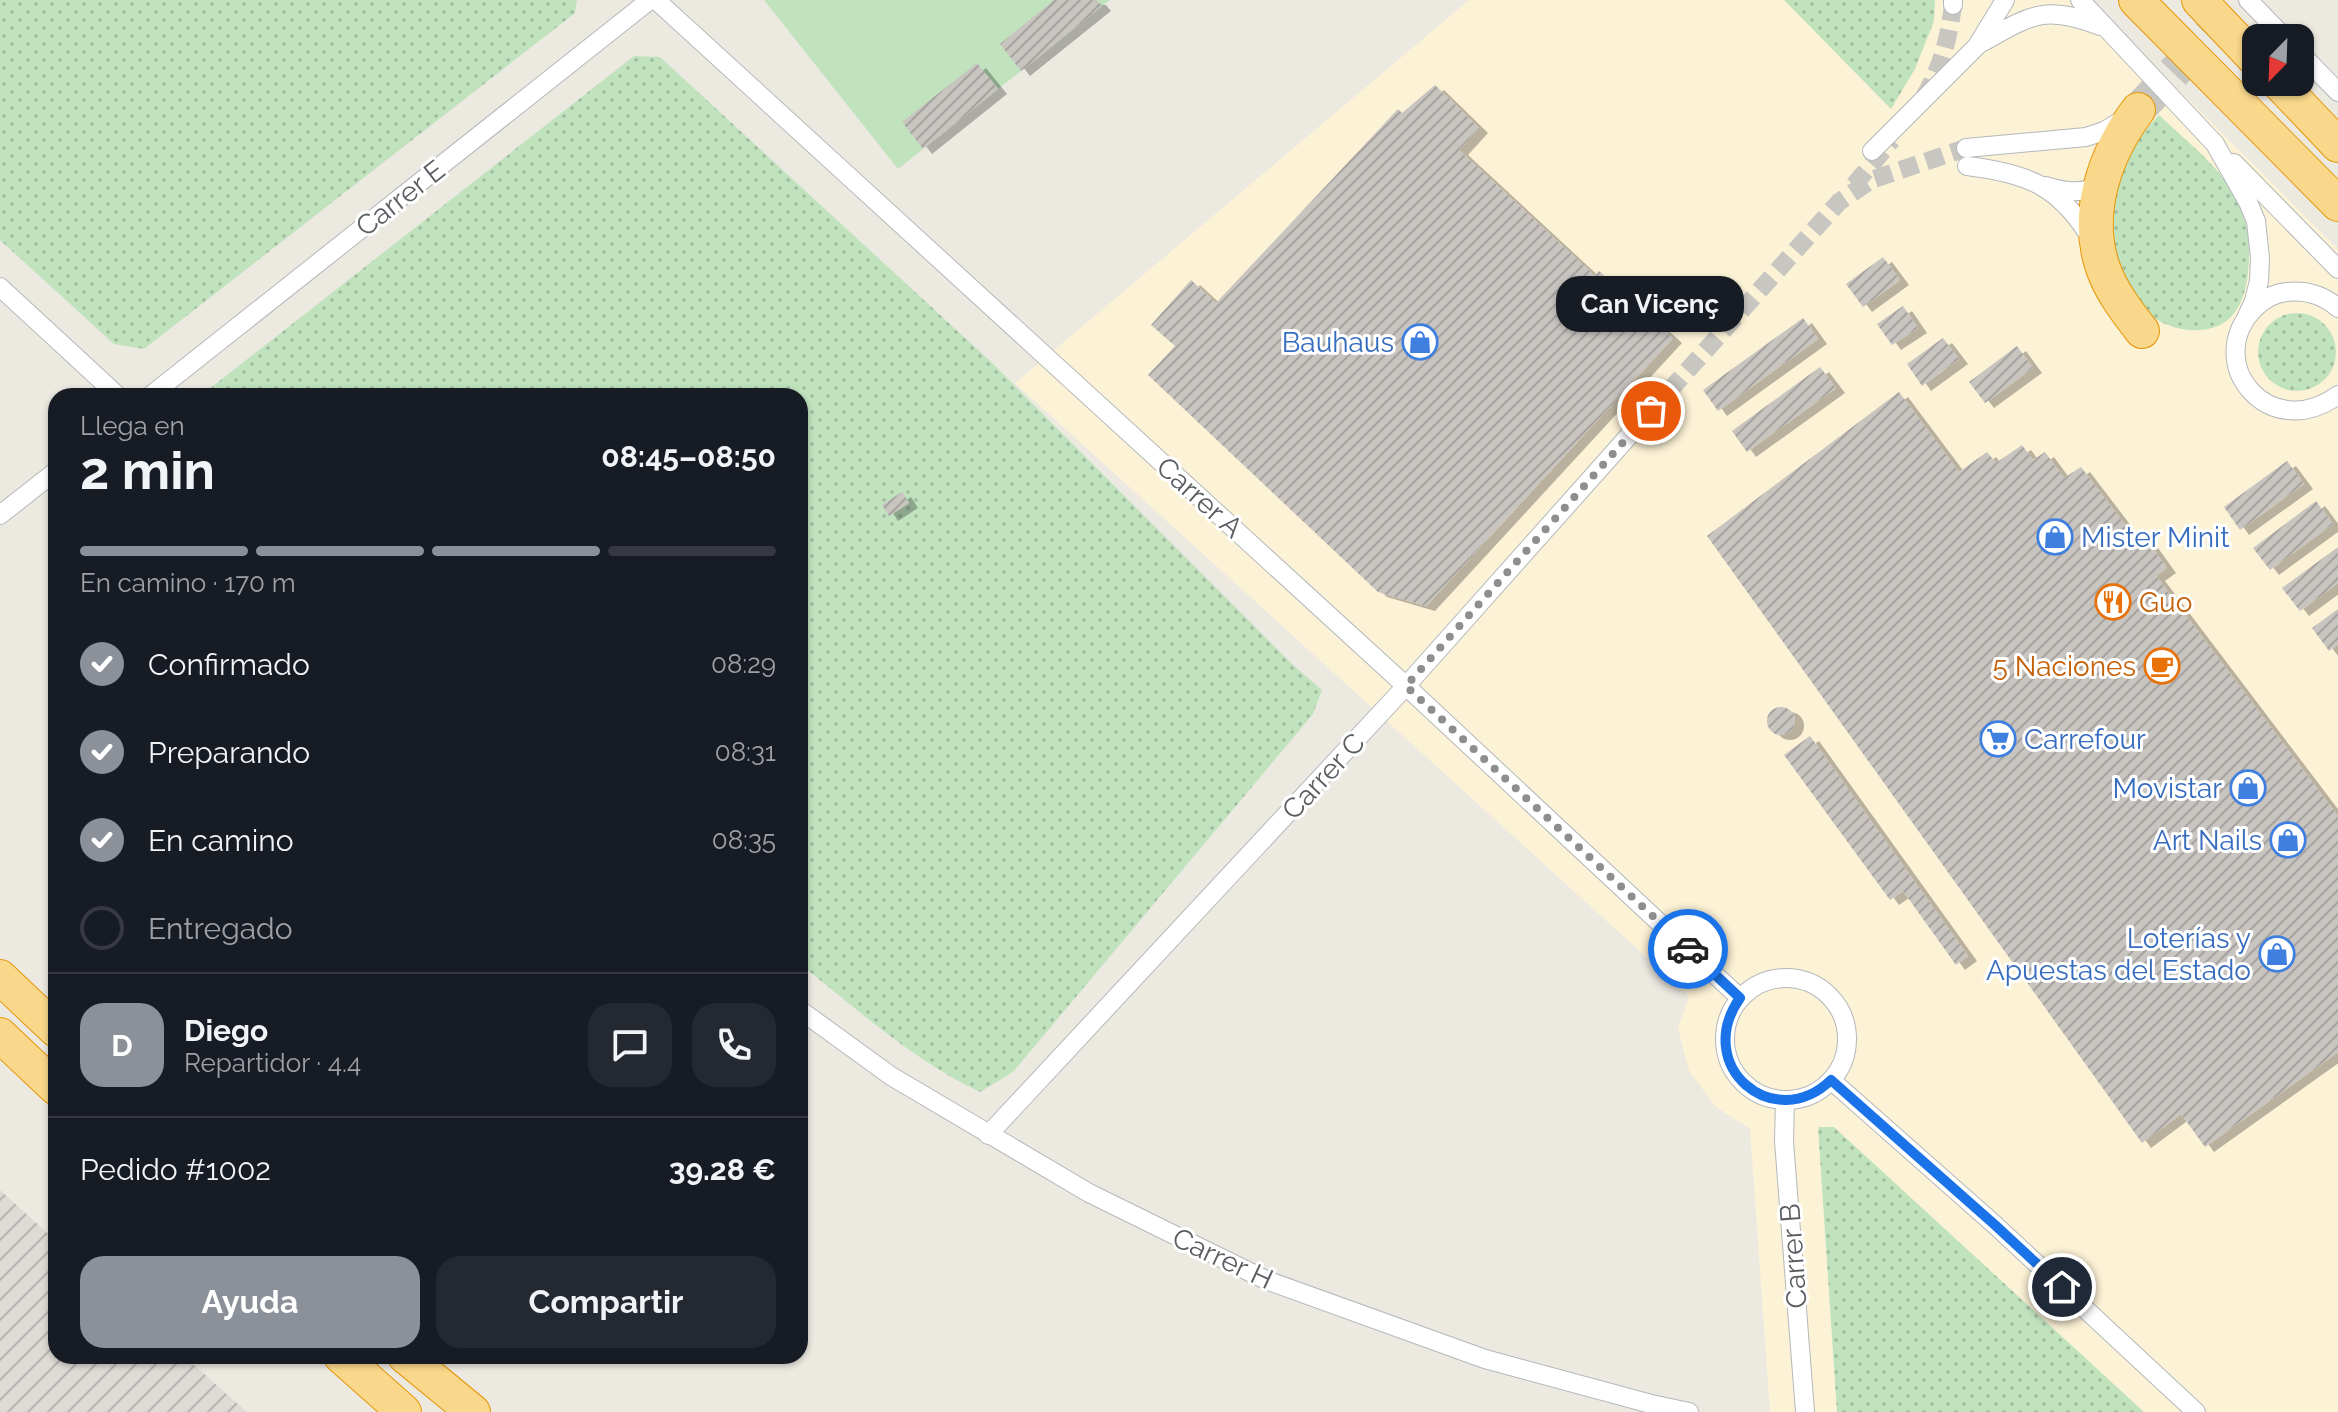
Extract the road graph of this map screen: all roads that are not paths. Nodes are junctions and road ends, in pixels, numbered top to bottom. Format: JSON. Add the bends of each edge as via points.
{"nodes":[{"id":1,"x":653,"y":0,"type":"edge"},
{"id":2,"x":2005,"y":0,"type":"edge"},
{"id":3,"x":2080,"y":0,"type":"edge"},
{"id":4,"x":2136,"y":0,"type":"edge"},
{"id":5,"x":2199,"y":0,"type":"edge"},
{"id":6,"x":2248,"y":0,"type":"edge"},
{"id":7,"x":2271,"y":24,"type":"edge"},
{"id":8,"x":2107,"y":29,"type":"junction"},
{"id":9,"x":2242,"y":45,"type":"edge"},
{"id":10,"x":1977,"y":46,"type":"junction"},
{"id":11,"x":2314,"y":67,"type":"edge"},
{"id":12,"x":2338,"y":92,"type":"edge"},
{"id":13,"x":2291,"y":96,"type":"edge"},
{"id":14,"x":2138,"y":110,"type":"joint"},
{"id":15,"x":2215,"y":144,"type":"junction"},
{"id":16,"x":2338,"y":145,"type":"edge"},
{"id":17,"x":1872,"y":151,"type":"tunnel mouth"},
{"id":18,"x":2102,"y":183,"type":"junction"},
{"id":19,"x":2039,"y":184,"type":"junction"},
{"id":20,"x":2338,"y":204,"type":"edge"},
{"id":21,"x":2098,"y":250,"type":"junction"},
{"id":22,"x":2338,"y":269,"type":"edge"},
{"id":23,"x":0,"y":287,"type":"edge"},
{"id":24,"x":2338,"y":308,"type":"edge"},
{"id":25,"x":2247,"y":316,"type":"junction"},
{"id":26,"x":2142,"y":331,"type":"dead end"},
{"id":27,"x":109,"y":388,"type":"edge"},
{"id":28,"x":160,"y":388,"type":"edge"},
{"id":29,"x":2338,"y":395,"type":"edge"},
{"id":30,"x":1651,"y":411,"type":"tunnel mouth"},
{"id":31,"x":48,"y":477,"type":"edge"},
{"id":32,"x":0,"y":515,"type":"edge"},
{"id":33,"x":1406,"y":686,"type":"junction"},
{"id":34,"x":0,"y":977,"type":"edge"},
{"id":35,"x":1740,"y":998,"type":"junction"},
{"id":36,"x":808,"y":1016,"type":"edge"},
{"id":37,"x":48,"y":1022,"type":"edge"},
{"id":38,"x":0,"y":1035,"type":"edge"},
{"id":39,"x":48,"y":1080,"type":"edge"},
{"id":40,"x":1831,"y":1080,"type":"junction"},
{"id":41,"x":1785,"y":1100,"type":"junction"},
{"id":42,"x":988,"y":1135,"type":"junction"},
{"id":43,"x":350,"y":1364,"type":"edge"},
{"id":44,"x":415,"y":1364,"type":"edge"},
{"id":45,"x":404,"y":1412,"type":"edge"},
{"id":46,"x":473,"y":1412,"type":"edge"},
{"id":47,"x":1689,"y":1412,"type":"edge"},
{"id":48,"x":1805,"y":1412,"type":"edge"},
{"id":49,"x":2196,"y":1412,"type":"edge"}],
"edges":[{"from":1,"to":28,"type":"street","name":"Carrer E"},
{"from":1,"to":33,"type":"street","name":"Carrer A"},
{"from":2,"to":10,"type":"street"},
{"from":3,"to":8,"type":"street"},
{"from":4,"to":20,"type":"highway"},
{"from":5,"to":9,"type":"highway"},
{"from":6,"to":7,"type":"street"},
{"from":8,"to":10,"type":"street","via":[[2079,17],[2046,13],[2021,20]]},
{"from":8,"to":15,"type":"street"},
{"from":10,"to":17,"type":"street"},
{"from":11,"to":12,"type":"street"},
{"from":13,"to":16,"type":"highway"},
{"from":14,"to":18,"type":"highway","via":[[2114,146]]},
{"from":14,"to":19,"type":"street","via":[[2086,137],[1966,157]]},
{"from":15,"to":22,"type":"street"},
{"from":15,"to":25,"type":"street","via":[[2256,221],[2259,281]]},
{"from":18,"to":19,"type":"street","via":[[2085,191]]},
{"from":18,"to":21,"type":"highway"},
{"from":19,"to":21,"type":"street","via":[[2069,208]]},
{"from":21,"to":26,"type":"highway","via":[[2103,270]]},
{"from":23,"to":27,"type":"street"},
{"from":24,"to":25,"type":"street","via":[[2319,295],[2299,291],[2270,297]]},
{"from":25,"to":29,"type":"street","via":[[2235,347],[2240,372],[2253,394],[2285,411],[2324,406]]},
{"from":30,"to":33,"type":"street","name":"Carrer C"},
{"from":31,"to":32,"type":"street"},
{"from":33,"to":35,"type":"street","name":"Carrer A"},
{"from":33,"to":42,"type":"street","name":"Carrer C"},
{"from":34,"to":37,"type":"highway"},
{"from":35,"to":40,"type":"street","via":[[1763,982],[1781,978],[1823,990],[1841,1013],[1847,1042]]},
{"from":35,"to":41,"type":"street","via":[[1725,1031],[1731,1067],[1751,1089]]},
{"from":36,"to":42,"type":"street","name":"Carrer H","via":[[891,1076]]},
{"from":38,"to":39,"type":"highway"},
{"from":40,"to":41,"type":"street","via":[[1817,1091]]},
{"from":40,"to":49,"type":"street"},
{"from":41,"to":48,"type":"street","name":"Carrer B"},
{"from":42,"to":47,"type":"street","name":"Carrer H","via":[[1089,1193],[1266,1280],[1485,1359]]},
{"from":43,"to":45,"type":"highway"},
{"from":44,"to":46,"type":"highway"}]}
